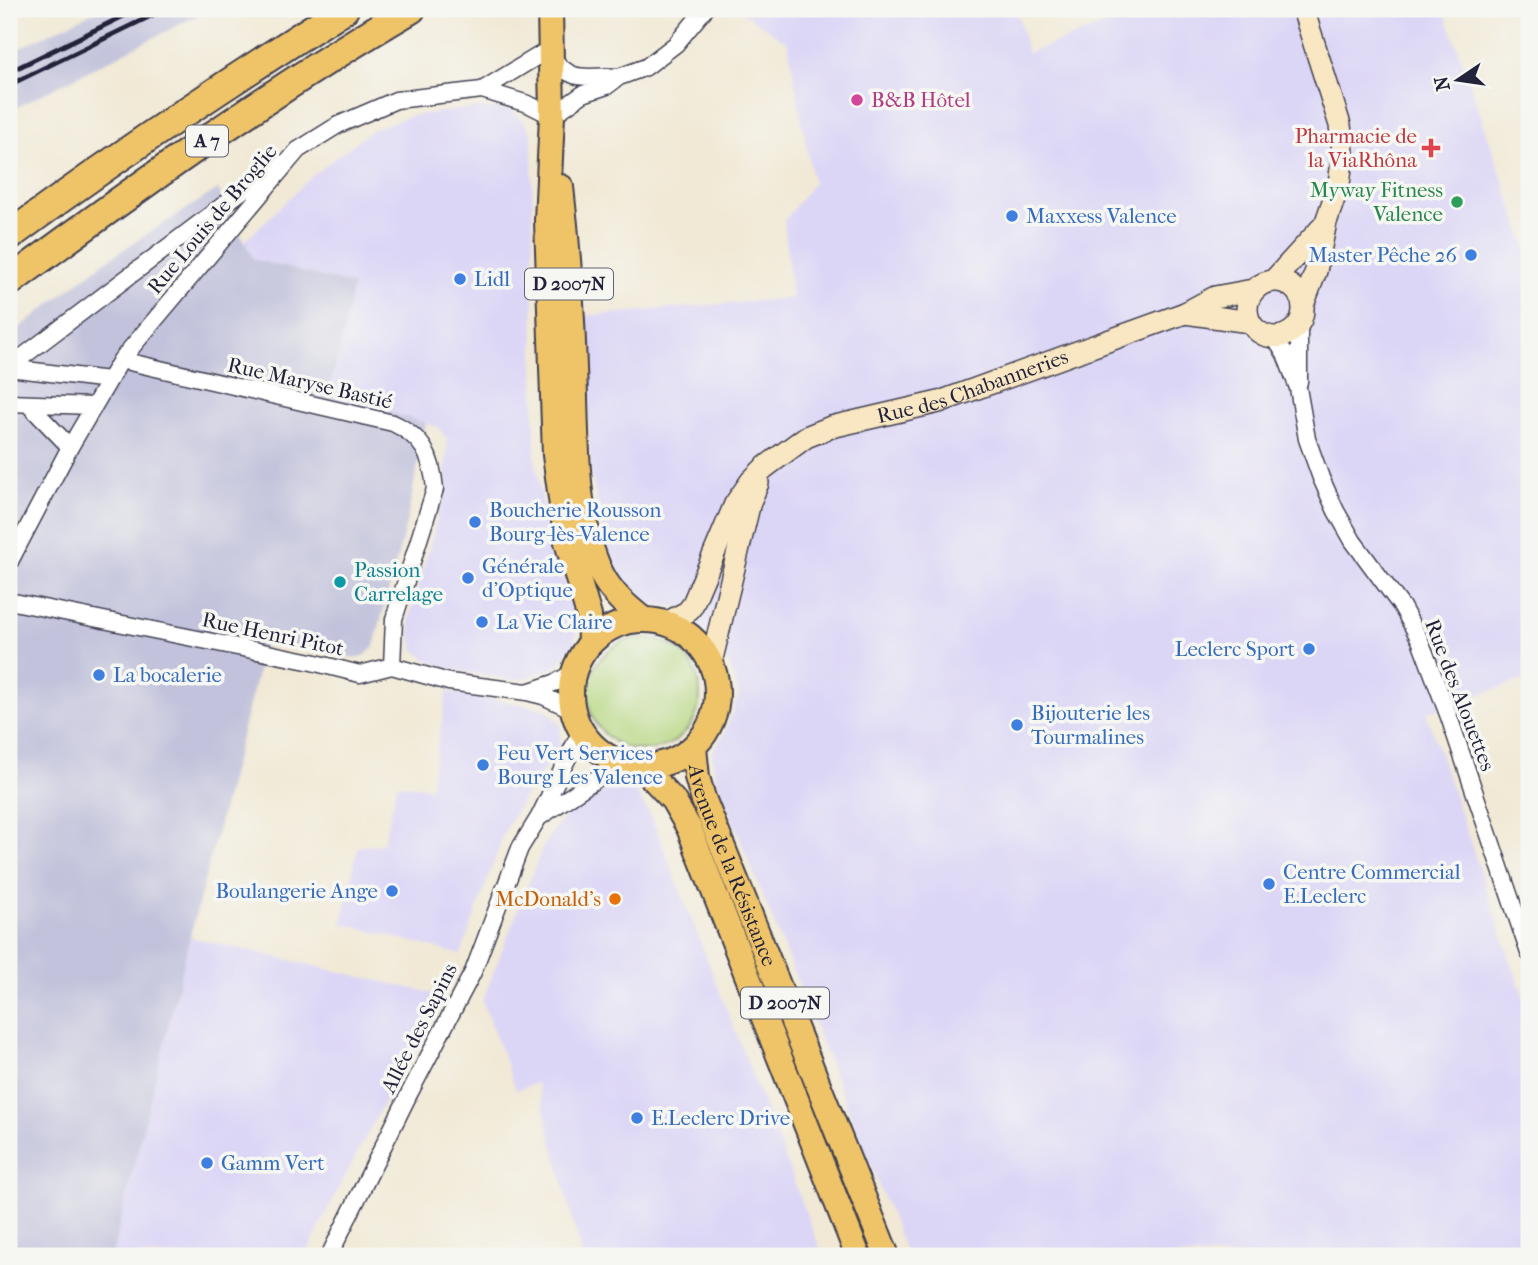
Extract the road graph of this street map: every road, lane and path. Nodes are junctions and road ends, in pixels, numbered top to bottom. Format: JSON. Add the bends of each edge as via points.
{"nodes":[{"id":1,"x":344,"y":9,"type":"edge"},
{"id":2,"x":411,"y":9,"type":"edge"},
{"id":3,"x":551,"y":9,"type":"edge"},
{"id":4,"x":705,"y":9,"type":"edge"},
{"id":5,"x":1303,"y":9,"type":"edge"},
{"id":6,"x":552,"y":52,"type":"junction"},
{"id":7,"x":619,"y":77,"type":"junction"},
{"id":8,"x":482,"y":90,"type":"junction"},
{"id":9,"x":552,"y":116,"type":"junction"},
{"id":10,"x":298,"y":150,"type":"junction"},
{"id":11,"x":1326,"y":222,"type":"junction"},
{"id":12,"x":9,"y":236,"type":"edge"},
{"id":13,"x":1273,"y":281,"type":"junction"},
{"id":14,"x":9,"y":282,"type":"edge"},
{"id":15,"x":1253,"y":290,"type":"junction"},
{"id":16,"x":1185,"y":313,"type":"junction"},
{"id":17,"x":1301,"y":313,"type":"junction"},
{"id":18,"x":1250,"y":322,"type":"junction"},
{"id":19,"x":1274,"y":337,"type":"junction"},
{"id":20,"x":121,"y":360,"type":"junction"},
{"id":21,"x":9,"y":368,"type":"edge"},
{"id":22,"x":109,"y":380,"type":"junction"},
{"id":23,"x":1298,"y":388,"type":"junction"},
{"id":24,"x":9,"y":403,"type":"edge"},
{"id":25,"x":29,"y":405,"type":"junction"},
{"id":26,"x":93,"y":406,"type":"junction"},
{"id":27,"x":70,"y":447,"type":"junction"},
{"id":28,"x":764,"y":468,"type":"junction"},
{"id":29,"x":9,"y":563,"type":"edge"},
{"id":30,"x":9,"y":601,"type":"edge"},
{"id":31,"x":655,"y":621,"type":"junction"},
{"id":32,"x":590,"y":643,"type":"junction"},
{"id":33,"x":711,"y":663,"type":"junction"},
{"id":34,"x":392,"y":666,"type":"junction"},
{"id":35,"x":574,"y":672,"type":"junction"},
{"id":36,"x":527,"y":692,"type":"junction"},
{"id":37,"x":577,"y":720,"type":"junction"},
{"id":38,"x":694,"y":748,"type":"junction"},
{"id":39,"x":631,"y":765,"type":"junction"},
{"id":40,"x":539,"y":817,"type":"junction"},
{"id":41,"x":1529,"y":953,"type":"edge"},
{"id":42,"x":329,"y":1256,"type":"edge"},
{"id":43,"x":858,"y":1256,"type":"edge"},
{"id":44,"x":887,"y":1256,"type":"edge"}],
"edges":[{"from":1,"to":12,"type":"highway","number":"A 7","via":[[82,182]]},
{"from":2,"to":14,"type":"highway","number":"A 7","via":[[255,108]]},
{"from":3,"to":6,"type":"main road","number":"D 2007N"},
{"from":4,"to":7,"type":"street","via":[[676,44],[646,67]]},
{"from":5,"to":11,"type":"street","via":[[1340,125],[1339,184]]},
{"from":6,"to":7,"type":"street","via":[[565,72],[576,77]]},
{"from":6,"to":8,"type":"street","name":"Rue Louis de Broglie"},
{"from":6,"to":9,"type":"main road","number":"D 2007N"},
{"from":7,"to":9,"type":"street"},
{"from":8,"to":9,"type":"street","name":"Rue Louis de Broglie"},
{"from":8,"to":10,"type":"street","name":"Rue Louis de Broglie","via":[[396,100],[338,125]]},
{"from":9,"to":31,"type":"main road","number":"D 2007N","via":[[565,223],[583,511],[602,575],[625,605]]},
{"from":9,"to":32,"type":"main road","number":"D 2007N","via":[[547,221],[555,455],[567,542],[586,602]]},
{"from":10,"to":20,"type":"street","name":"Rue Louis de Broglie"},
{"from":10,"to":21,"type":"street"},
{"from":11,"to":13,"type":"street"},
{"from":11,"to":17,"type":"street"},
{"from":13,"to":15,"type":"street"},
{"from":13,"to":17,"type":"street","via":[[1293,287]]},
{"from":15,"to":16,"type":"street","name":"Rue des Chabanneries","via":[[1216,297]]},
{"from":15,"to":18,"type":"street","via":[[1248,300]]},
{"from":16,"to":18,"type":"street","name":"Rue des Chabanneries"},
{"from":16,"to":28,"type":"street","name":"Rue des Chabanneries","via":[[939,402],[831,427],[806,437]]},
{"from":17,"to":19,"type":"street","via":[[1293,330]]},
{"from":17,"to":23,"type":"street"},
{"from":18,"to":19,"type":"street"},
{"from":19,"to":23,"type":"street"},
{"from":20,"to":22,"type":"street","name":"Rue Louis de Broglie"},
{"from":20,"to":34,"type":"street","name":"Rue Maryse Bastié","via":[[411,431],[433,467],[435,489],[394,620]]},
{"from":21,"to":22,"type":"street"},
{"from":22,"to":26,"type":"street","name":"Rue Louis de Broglie"},
{"from":23,"to":41,"type":"street","name":"Rue des Alouettes","via":[[1307,439],[1336,510],[1420,640]]},
{"from":24,"to":25,"type":"street"},
{"from":25,"to":26,"type":"street"},
{"from":25,"to":27,"type":"street"},
{"from":26,"to":27,"type":"street","name":"Rue Louis de Broglie"},
{"from":27,"to":29,"type":"street","name":"Rue Louis de Broglie"},
{"from":28,"to":31,"type":"street","name":"Rue des Chabanneries","via":[[735,504],[692,606],[687,612]]},
{"from":28,"to":33,"type":"street","via":[[750,502]]},
{"from":30,"to":34,"type":"street","name":"Rue Henri Pitot","via":[[360,674]]},
{"from":31,"to":32,"type":"main road","via":[[615,626]]},
{"from":31,"to":33,"type":"main road","via":[[693,638]]},
{"from":32,"to":35,"type":"main road"},
{"from":33,"to":38,"type":"main road","via":[[717,688],[715,714]]},
{"from":34,"to":36,"type":"street","name":"Rue Henri Pitot","via":[[449,682]]},
{"from":35,"to":36,"type":"street","name":"Rue Henri Pitot"},
{"from":35,"to":37,"type":"main road","via":[[571,691]]},
{"from":36,"to":37,"type":"street","name":"Rue Henri Pitot","via":[[552,699]]},
{"from":37,"to":39,"type":"main road","via":[[605,755]]},
{"from":37,"to":40,"type":"street","name":"Allée des Sapins"},
{"from":38,"to":39,"type":"main road","via":[[660,765]]},
{"from":38,"to":44,"type":"main road","name":"Avenue de la Résistance","number":"D 2007N","via":[[703,798]]},
{"from":39,"to":40,"type":"street","name":"Allée des Sapins"},
{"from":39,"to":43,"type":"main road","name":"Avenue de la Résistance","number":"D 2007N","via":[[673,800],[690,828]]},
{"from":40,"to":42,"type":"street","name":"Allée des Sapins","via":[[520,848],[473,972]]}]}
